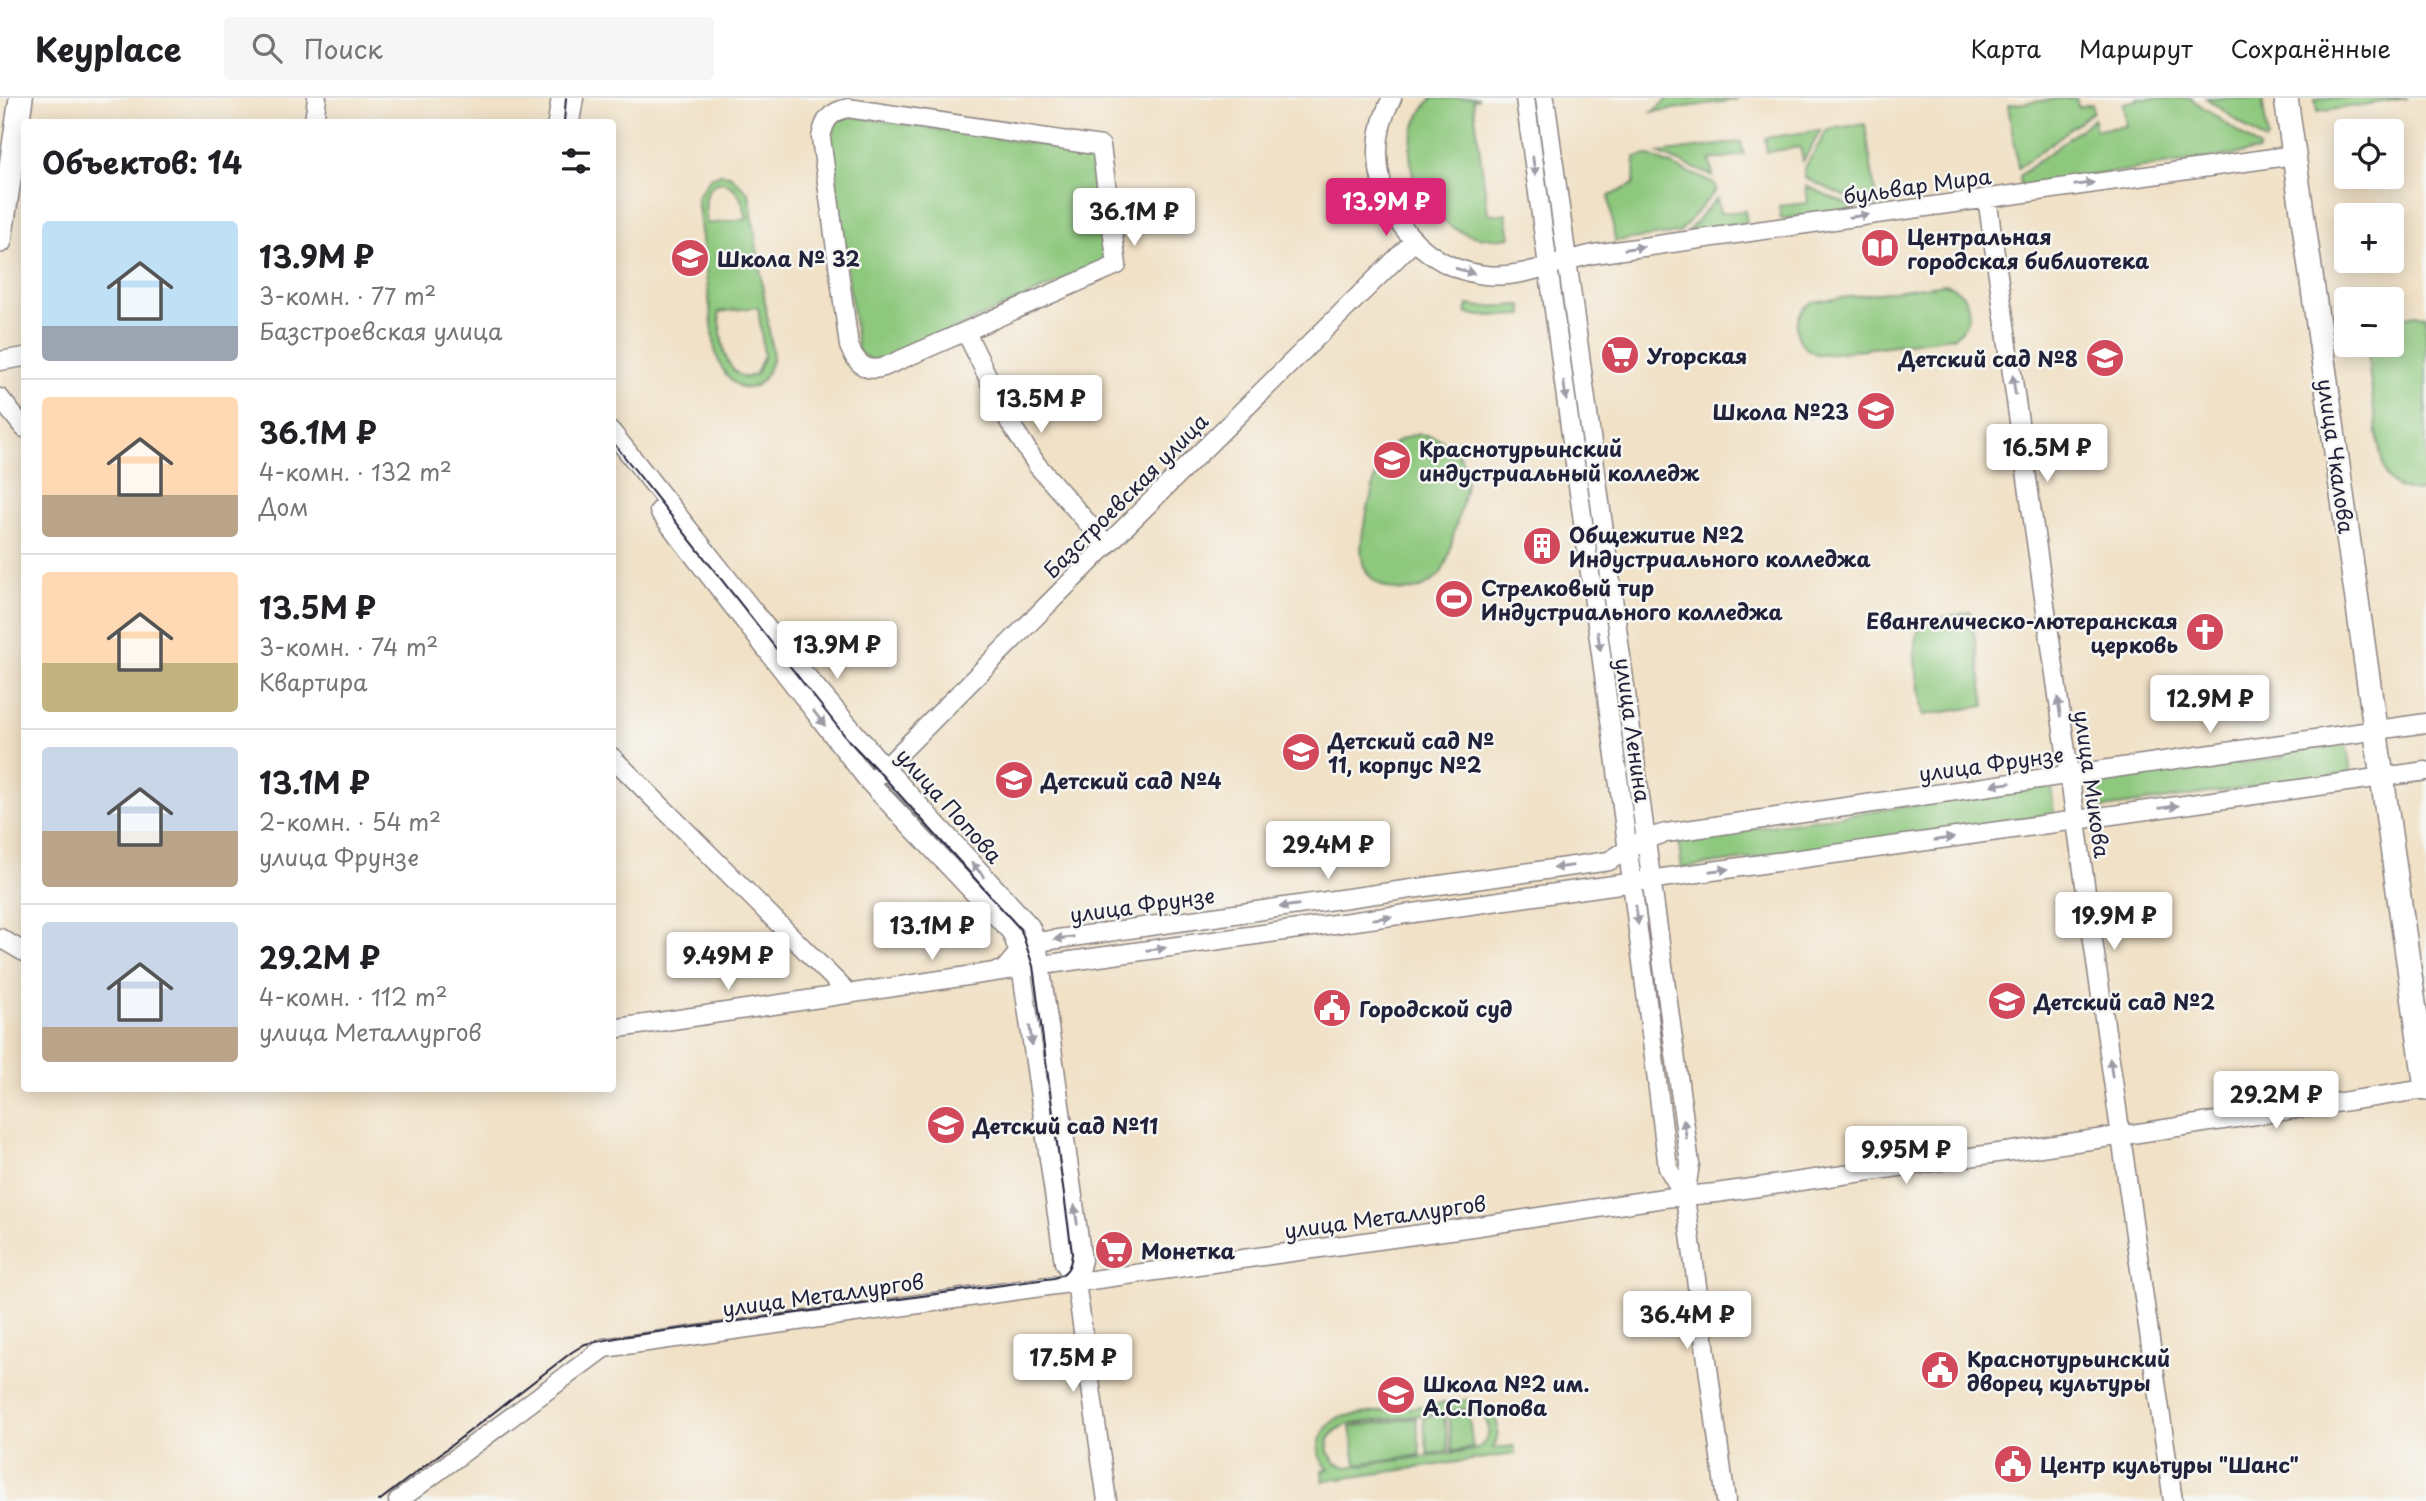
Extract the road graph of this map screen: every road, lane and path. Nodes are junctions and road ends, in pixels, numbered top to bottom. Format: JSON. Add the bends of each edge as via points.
{"nodes":[{"id":1,"x":21,"y":98,"type":"edge"},
{"id":2,"x":317,"y":98,"type":"edge"},
{"id":3,"x":561,"y":98,"type":"edge"},
{"id":4,"x":574,"y":98,"type":"edge"},
{"id":5,"x":1525,"y":98,"type":"edge"},
{"id":6,"x":1545,"y":98,"type":"edge"},
{"id":7,"x":2286,"y":98,"type":"edge"},
{"id":8,"x":1386,"y":100,"type":"edge"},
{"id":9,"x":314,"y":119,"type":"edge"},
{"id":10,"x":558,"y":119,"type":"edge"},
{"id":11,"x":570,"y":119,"type":"edge"},
{"id":12,"x":2285,"y":156,"type":"junction"},
{"id":13,"x":1987,"y":198,"type":"junction"},
{"id":14,"x":0,"y":241,"type":"edge"},
{"id":15,"x":1414,"y":241,"type":"junction"},
{"id":16,"x":1567,"y":260,"type":"junction"},
{"id":17,"x":1548,"y":265,"type":"junction"},
{"id":18,"x":1572,"y":296,"type":"junction"},
{"id":19,"x":1553,"y":299,"type":"junction"},
{"id":20,"x":966,"y":332,"type":"junction"},
{"id":21,"x":21,"y":358,"type":"edge"},
{"id":22,"x":0,"y":361,"type":"edge"},
{"id":23,"x":0,"y":398,"type":"edge"},
{"id":24,"x":21,"y":424,"type":"edge"},
{"id":25,"x":616,"y":437,"type":"edge"},
{"id":26,"x":616,"y":455,"type":"edge"},
{"id":27,"x":1107,"y":545,"type":"junction"},
{"id":28,"x":2426,"y":723,"type":"edge"},
{"id":29,"x":2375,"y":730,"type":"junction"},
{"id":30,"x":616,"y":761,"type":"edge"},
{"id":31,"x":885,"y":768,"type":"junction"},
{"id":32,"x":2426,"y":771,"type":"edge"},
{"id":33,"x":2069,"y":775,"type":"junction"},
{"id":34,"x":2382,"y":778,"type":"junction"},
{"id":35,"x":870,"y":783,"type":"junction"},
{"id":36,"x":2075,"y":820,"type":"junction"},
{"id":37,"x":1646,"y":839,"type":"junction"},
{"id":38,"x":1628,"y":850,"type":"junction"},
{"id":39,"x":1651,"y":880,"type":"junction"},
{"id":40,"x":1632,"y":883,"type":"junction"},
{"id":41,"x":0,"y":938,"type":"edge"},
{"id":42,"x":1037,"y":942,"type":"junction"},
{"id":43,"x":21,"y":950,"type":"edge"},
{"id":44,"x":1020,"y":960,"type":"junction"},
{"id":45,"x":1040,"y":965,"type":"junction"},
{"id":46,"x":849,"y":994,"type":"junction"},
{"id":47,"x":616,"y":1027,"type":"edge"},
{"id":48,"x":2426,"y":1089,"type":"edge"},
{"id":49,"x":2121,"y":1136,"type":"junction"},
{"id":50,"x":1685,"y":1197,"type":"junction"},
{"id":51,"x":1076,"y":1282,"type":"junction"},
{"id":52,"x":398,"y":1501,"type":"edge"},
{"id":53,"x":1107,"y":1501,"type":"edge"},
{"id":54,"x":1726,"y":1501,"type":"edge"},
{"id":55,"x":2173,"y":1501,"type":"edge"}],
"edges":[{"from":1,"to":14,"type":"main road"},
{"from":2,"to":9,"type":"street"},
{"from":3,"to":10,"type":"street"},
{"from":4,"to":11,"type":"street"},
{"from":5,"to":17,"type":"street","name":"улица Ленина","one_way":true},
{"from":6,"to":16,"type":"street","name":"улица Ленина"},
{"from":7,"to":12,"type":"main road","name":"улица Чкалова"},
{"from":8,"to":15,"type":"street","name":"бульвар Мира","via":[[1379,172],[1391,209]]},
{"from":13,"to":12,"type":"street","name":"бульвар Мира","one_way":true},
{"from":12,"to":29,"type":"main road","name":"улица Чкалова"},
{"from":16,"to":13,"type":"street","name":"бульвар Мира","one_way":true},
{"from":33,"to":13,"type":"street","name":"улица Микова","one_way":true},
{"from":15,"to":17,"type":"street","name":"бульвар Мира","one_way":true,"via":[[1454,267],[1484,275],[1523,274]]},
{"from":15,"to":27,"type":"street","name":"Базстроевская улица"},
{"from":16,"to":17,"type":"street","name":"бульвар Мира"},
{"from":16,"to":18,"type":"street","name":"улица Ленина"},
{"from":17,"to":19,"type":"street","name":"улица Ленина"},
{"from":18,"to":19,"type":"street"},
{"from":18,"to":37,"type":"street","name":"улица Ленина"},
{"from":19,"to":38,"type":"street","name":"улица Ленина","one_way":true},
{"from":20,"to":20,"type":"street","via":[[1117,265],[1101,146],[848,108],[831,114],[821,138],[853,357],[860,365],[876,370]]},
{"from":20,"to":27,"type":"street","via":[[1010,423],[1037,465]]},
{"from":21,"to":22,"type":"street"},
{"from":23,"to":24,"type":"street"},
{"from":25,"to":31,"type":"street","name":"улица Попова","via":[[781,646]]},
{"from":26,"to":35,"type":"street","name":"улица Попова","one_way":true},
{"from":27,"to":31,"type":"street","name":"Базстроевская улица"},
{"from":28,"to":29,"type":"street","name":"улица Фрунзе"},
{"from":29,"to":33,"type":"street","name":"улица Фрунзе"},
{"from":29,"to":34,"type":"main road","name":"улица Чкалова"},
{"from":30,"to":46,"type":"street"},
{"from":31,"to":35,"type":"street","name":"Базстроевская улица"},
{"from":42,"to":31,"type":"street","name":"улица Попова","one_way":true,"via":[[1030,926]]},
{"from":32,"to":34,"type":"street"},
{"from":33,"to":36,"type":"street","name":"улица Микова"},
{"from":33,"to":37,"type":"street","name":"улица Фрунзе","one_way":true},
{"from":36,"to":34,"type":"street","one_way":true},
{"from":34,"to":48,"type":"main road"},
{"from":35,"to":44,"type":"street","name":"улица Попова","via":[[1011,932]]},
{"from":39,"to":36,"type":"street","one_way":true},
{"from":49,"to":36,"type":"street","name":"улица Микова","one_way":true},
{"from":37,"to":38,"type":"street","name":"улица Фрунзе"},
{"from":37,"to":39,"type":"street","name":"улица Ленина"},
{"from":38,"to":40,"type":"street","name":"улица Ленина"},
{"from":38,"to":42,"type":"street","name":"улица Фрунзе","one_way":true,"via":[[1609,861]]},
{"from":39,"to":40,"type":"street","name":"улица Фрунзе"},
{"from":50,"to":39,"type":"street","name":"улица Ленина","one_way":true,"via":[[1690,1164]]},
{"from":45,"to":40,"type":"street","name":"улица Фрунзе","one_way":true},
{"from":40,"to":50,"type":"street","name":"улица Ленина","one_way":true,"via":[[1668,1168]]},
{"from":41,"to":43,"type":"street"},
{"from":42,"to":44,"type":"street","name":"улица Фрунзе"},
{"from":42,"to":45,"type":"street","name":"улица Попова"},
{"from":44,"to":45,"type":"street","name":"улица Фрунзе"},
{"from":44,"to":46,"type":"street","name":"улица Фрунзе","via":[[1003,971]]},
{"from":44,"to":51,"type":"street","name":"улица Попова","one_way":true,"via":[[1064,1262]]},
{"from":51,"to":45,"type":"street","name":"улица Попова","one_way":true,"via":[[1082,1260]]},
{"from":46,"to":47,"type":"street","name":"улица Фрунзе"},
{"from":48,"to":49,"type":"street","name":"улица Металлургов"},
{"from":49,"to":50,"type":"street","name":"улица Металлургов"},
{"from":49,"to":55,"type":"street","name":"улица Микова"},
{"from":50,"to":51,"type":"street","name":"улица Металлургов"},
{"from":50,"to":54,"type":"street","name":"улица Ленина"},
{"from":51,"to":52,"type":"street","name":"улица Металлургов","via":[[604,1348]]},
{"from":51,"to":53,"type":"street","name":"улица Попова"}]}
